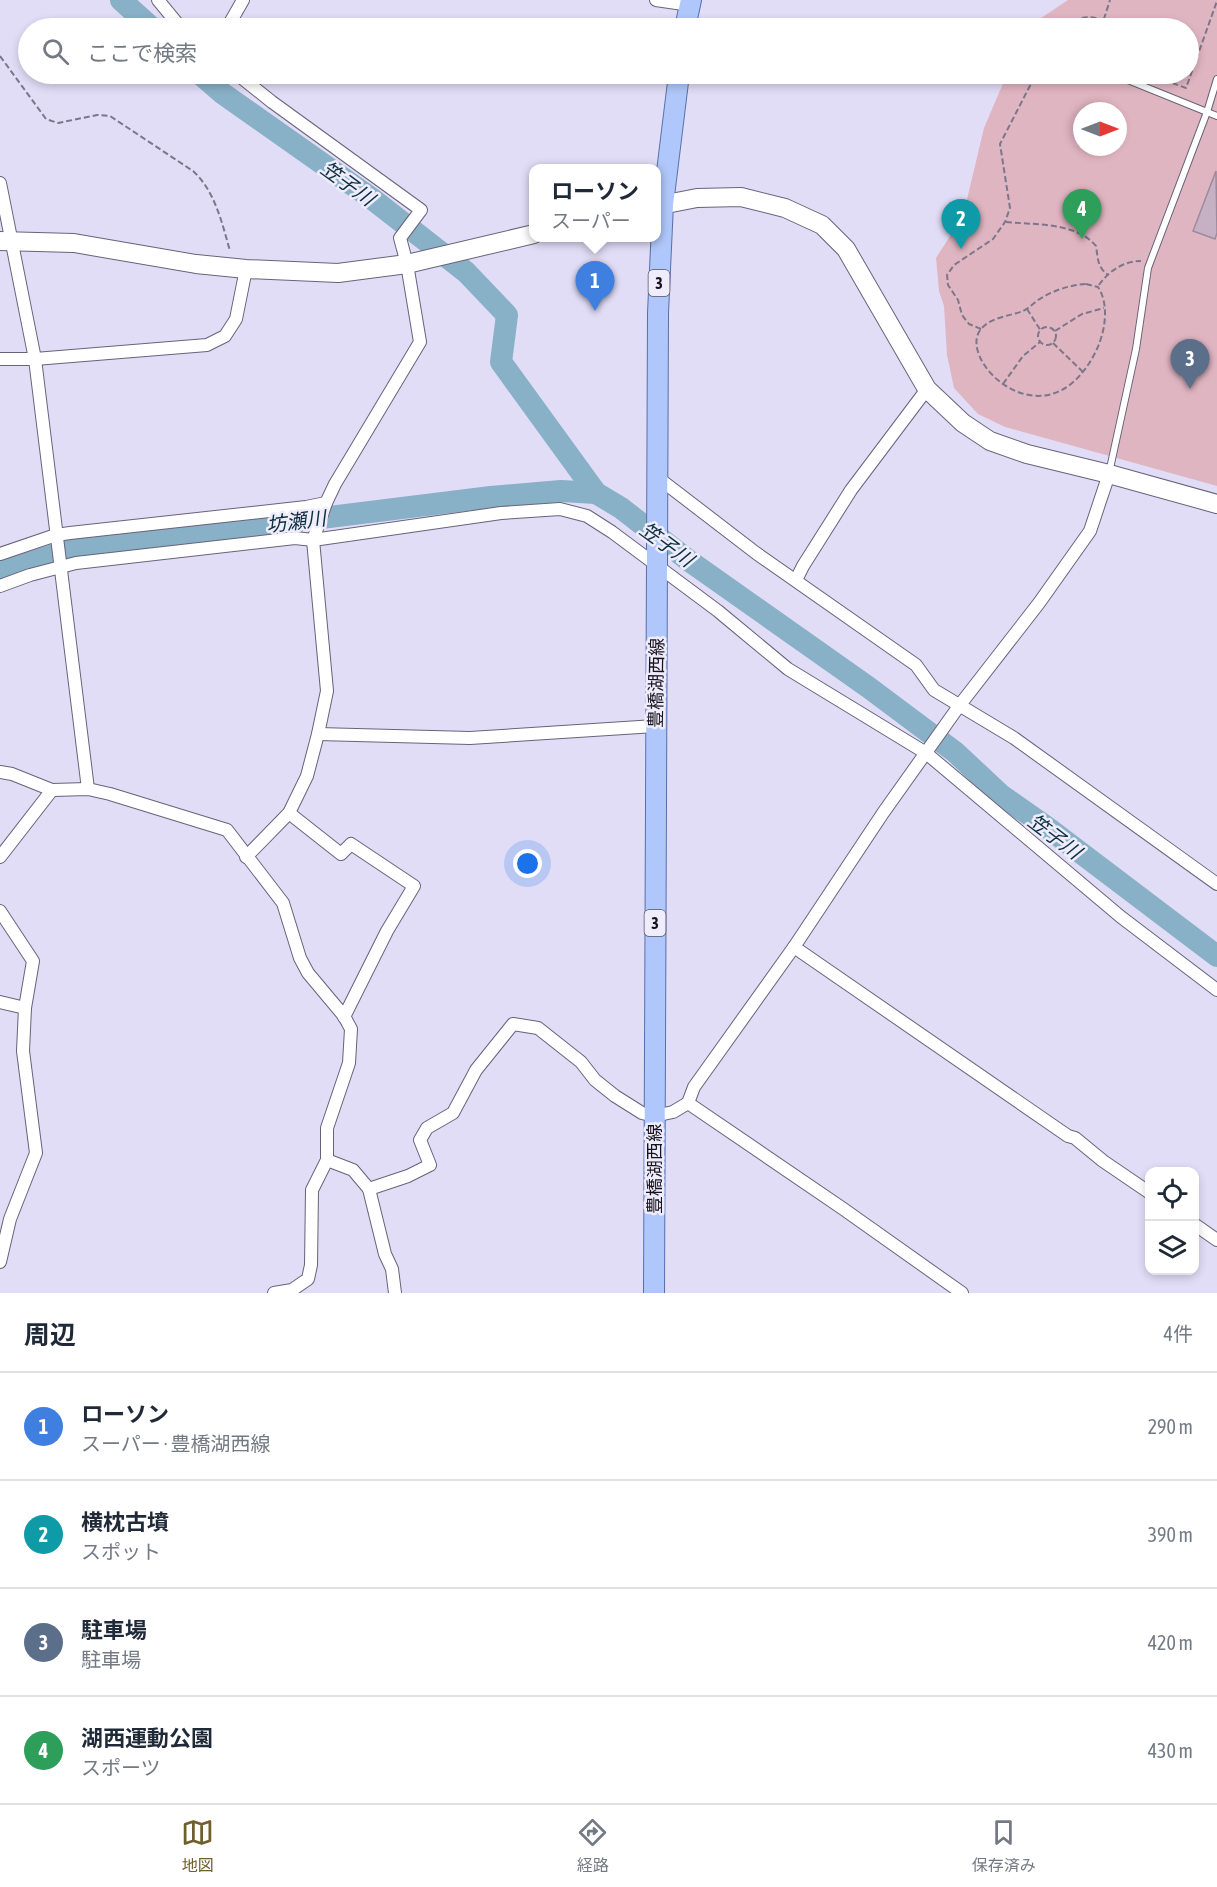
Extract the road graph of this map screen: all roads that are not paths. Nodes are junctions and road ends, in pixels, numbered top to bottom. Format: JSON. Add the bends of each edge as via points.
{"nodes":[{"id":1,"x":158,"y":0,"type":"edge"},
{"id":2,"x":243,"y":0,"type":"edge"},
{"id":3,"x":656,"y":0,"type":"edge"},
{"id":4,"x":691,"y":2,"type":"edge"},
{"id":5,"x":173,"y":18,"type":"edge"},
{"id":6,"x":233,"y":18,"type":"edge"},
{"id":7,"x":687,"y":18,"type":"edge"},
{"id":8,"x":1217,"y":79,"type":"edge"},
{"id":9,"x":250,"y":84,"type":"edge"},
{"id":10,"x":678,"y":84,"type":"edge"},
{"id":11,"x":1138,"y":84,"type":"edge"},
{"id":12,"x":1207,"y":112,"type":"junction"},
{"id":13,"x":1217,"y":116,"type":"edge"},
{"id":14,"x":0,"y":183,"type":"edge"},
{"id":15,"x":661,"y":198,"type":"edge"},
{"id":16,"x":661,"y":205,"type":"edge"},
{"id":17,"x":529,"y":235,"type":"edge"},
{"id":18,"x":6,"y":241,"type":"edge"},
{"id":19,"x":659,"y":242,"type":"edge"},
{"id":20,"x":407,"y":264,"type":"junction"},
{"id":21,"x":241,"y":269,"type":"junction"},
{"id":22,"x":0,"y":359,"type":"edge"},
{"id":23,"x":35,"y":359,"type":"junction"},
{"id":24,"x":927,"y":389,"type":"junction"},
{"id":25,"x":1109,"y":474,"type":"junction"},
{"id":26,"x":657,"y":485,"type":"junction"},
{"id":27,"x":1217,"y":504,"type":"edge"},
{"id":28,"x":325,"y":506,"type":"junction"},
{"id":29,"x":315,"y":536,"type":"junction"},
{"id":30,"x":57,"y":538,"type":"junction"},
{"id":31,"x":0,"y":554,"type":"edge"},
{"id":32,"x":658,"y":560,"type":"junction"},
{"id":33,"x":62,"y":564,"type":"junction"},
{"id":34,"x":796,"y":580,"type":"junction"},
{"id":35,"x":0,"y":586,"type":"edge"},
{"id":36,"x":957,"y":709,"type":"junction"},
{"id":37,"x":655,"y":726,"type":"junction"},
{"id":38,"x":318,"y":734,"type":"junction"},
{"id":39,"x":926,"y":753,"type":"junction"},
{"id":40,"x":0,"y":772,"type":"edge"},
{"id":41,"x":88,"y":789,"type":"junction"},
{"id":42,"x":52,"y":790,"type":"junction"},
{"id":43,"x":290,"y":813,"type":"junction"},
{"id":44,"x":0,"y":857,"type":"edge"},
{"id":45,"x":246,"y":857,"type":"junction"},
{"id":46,"x":1217,"y":884,"type":"edge"},
{"id":47,"x":0,"y":911,"type":"edge"},
{"id":48,"x":794,"y":947,"type":"junction"},
{"id":49,"x":1217,"y":990,"type":"edge"},
{"id":50,"x":0,"y":1002,"type":"edge"},
{"id":51,"x":25,"y":1008,"type":"junction"},
{"id":52,"x":344,"y":1017,"type":"junction"},
{"id":53,"x":688,"y":1103,"type":"junction"},
{"id":54,"x":654,"y":1116,"type":"junction"},
{"id":55,"x":327,"y":1160,"type":"junction"},
{"id":56,"x":369,"y":1189,"type":"junction"},
{"id":57,"x":1145,"y":1190,"type":"edge"},
{"id":58,"x":1199,"y":1227,"type":"edge"},
{"id":59,"x":1217,"y":1240,"type":"edge"},
{"id":60,"x":0,"y":1262,"type":"edge"},
{"id":61,"x":274,"y":1293,"type":"edge"},
{"id":62,"x":395,"y":1293,"type":"edge"},
{"id":63,"x":654,"y":1293,"type":"edge"},
{"id":64,"x":962,"y":1293,"type":"edge"}],
"edges":[{"from":1,"to":5,"type":"street"},
{"from":2,"to":6,"type":"street"},
{"from":3,"to":4,"type":"street"},
{"from":4,"to":7,"type":"main road"},
{"from":8,"to":12,"type":"lane"},
{"from":9,"to":20,"type":"street","via":[[421,210],[400,238]]},
{"from":10,"to":15,"type":"main road","name":"豊橋湖西線","number":"3"},
{"from":11,"to":12,"type":"lane"},
{"from":12,"to":13,"type":"lane"},
{"from":12,"to":25,"type":"lane","via":[[1150,263]]},
{"from":14,"to":18,"type":"street"},
{"from":16,"to":24,"type":"street","via":[[697,198],[741,197],[785,208],[822,225],[846,249]]},
{"from":17,"to":20,"type":"street"},
{"from":18,"to":21,"type":"street","via":[[74,243]]},
{"from":18,"to":23,"type":"street"},
{"from":19,"to":26,"type":"main road","name":"豊橋湖西線","number":"3"},
{"from":20,"to":21,"type":"street","via":[[338,273]]},
{"from":20,"to":28,"type":"street","via":[[420,342]]},
{"from":21,"to":23,"type":"street","via":[[236,319],[225,336],[207,345]]},
{"from":22,"to":23,"type":"street"},
{"from":23,"to":30,"type":"street"},
{"from":24,"to":25,"type":"street","via":[[963,423],[990,441]]},
{"from":24,"to":34,"type":"street","via":[[851,490]]},
{"from":25,"to":27,"type":"street"},
{"from":25,"to":36,"type":"street","via":[[1090,531]]},
{"from":26,"to":32,"type":"main road","name":"豊橋湖西線","number":"3"},
{"from":26,"to":34,"type":"street"},
{"from":28,"to":29,"type":"street"},
{"from":28,"to":30,"type":"street"},
{"from":29,"to":32,"type":"street","via":[[560,509],[587,516]]},
{"from":29,"to":33,"type":"street"},
{"from":29,"to":38,"type":"street","via":[[327,691]]},
{"from":30,"to":31,"type":"street"},
{"from":30,"to":33,"type":"street"},
{"from":32,"to":37,"type":"main road","name":"豊橋湖西線","number":"3"},
{"from":32,"to":39,"type":"street","via":[[788,669]]},
{"from":33,"to":35,"type":"street"},
{"from":33,"to":41,"type":"street"},
{"from":34,"to":36,"type":"street","via":[[916,665],[934,690]]},
{"from":36,"to":39,"type":"street"},
{"from":36,"to":46,"type":"street","via":[[1014,738]]},
{"from":37,"to":38,"type":"street","via":[[470,738]]},
{"from":37,"to":54,"type":"main road","name":"豊橋湖西線","number":"3"},
{"from":38,"to":43,"type":"street","via":[[308,776]]},
{"from":39,"to":48,"type":"street"},
{"from":39,"to":49,"type":"street","via":[[1121,917]]},
{"from":40,"to":42,"type":"street"},
{"from":41,"to":42,"type":"street"},
{"from":41,"to":45,"type":"street","via":[[227,830]]},
{"from":42,"to":44,"type":"street"},
{"from":43,"to":45,"type":"street"},
{"from":43,"to":52,"type":"street","via":[[341,854],[351,844],[414,886]]},
{"from":45,"to":52,"type":"street","via":[[284,903],[300,958]]},
{"from":47,"to":51,"type":"street","via":[[33,961]]},
{"from":48,"to":53,"type":"street","via":[[694,1087]]},
{"from":48,"to":57,"type":"street","via":[[1075,1138]]},
{"from":50,"to":51,"type":"street"},
{"from":51,"to":60,"type":"street","via":[[23,1051],[36,1153],[10,1219]]},
{"from":52,"to":55,"type":"street","via":[[352,1040],[349,1063],[327,1128]]},
{"from":53,"to":54,"type":"street","via":[[673,1112]]},
{"from":53,"to":64,"type":"street"},
{"from":54,"to":56,"type":"street","via":[[615,1096],[538,1028],[513,1024],[476,1070],[453,1113],[427,1128],[420,1140],[430,1165]]},
{"from":54,"to":63,"type":"main road","name":"豊橋湖西線","number":"3"},
{"from":55,"to":56,"type":"street","via":[[353,1170]]},
{"from":55,"to":61,"type":"street","via":[[312,1190],[308,1279],[292,1290]]},
{"from":56,"to":62,"type":"street"},
{"from":58,"to":59,"type":"street"}]}
